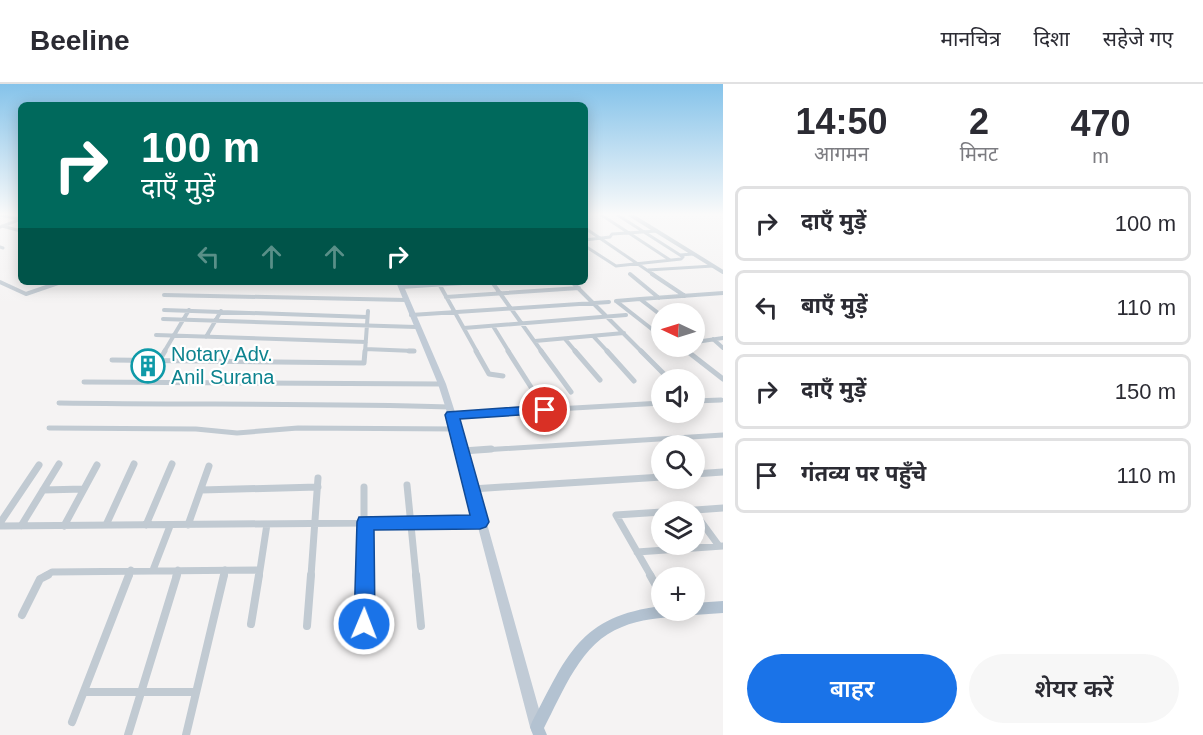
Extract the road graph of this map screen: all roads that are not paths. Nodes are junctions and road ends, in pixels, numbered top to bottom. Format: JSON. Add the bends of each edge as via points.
{"nodes":[{"id":1,"x":609,"y":244,"type":"edge"},
{"id":2,"x":646,"y":244,"type":"edge"},
{"id":3,"x":664,"y":244,"type":"edge"},
{"id":4,"x":678,"y":244,"type":"edge"},
{"id":5,"x":588,"y":248,"type":"edge"},
{"id":6,"x":693,"y":254,"type":"junction"},
{"id":7,"x":680,"y":255,"type":"junction"},
{"id":8,"x":670,"y":260,"type":"junction"},
{"id":9,"x":638,"y":264,"type":"junction"},
{"id":10,"x":713,"y":266,"type":"junction"},
{"id":11,"x":648,"y":270,"type":"junction"},
{"id":12,"x":723,"y":273,"type":"edge"},
{"id":13,"x":630,"y":274,"type":"dead end"},
{"id":14,"x":0,"y":282,"type":"edge"},
{"id":15,"x":52,"y":285,"type":"edge"},
{"id":16,"x":400,"y":285,"type":"edge"},
{"id":17,"x":439,"y":285,"type":"edge"},
{"id":18,"x":494,"y":285,"type":"edge"},
{"id":19,"x":576,"y":285,"type":"edge"},
{"id":20,"x":579,"y":288,"type":"junction"},
{"id":21,"x":723,"y":293,"type":"edge"},
{"id":22,"x":501,"y":294,"type":"junction"},
{"id":23,"x":164,"y":295,"type":"dead end"},
{"id":24,"x":686,"y":296,"type":"junction"},
{"id":25,"x":446,"y":297,"type":"junction"},
{"id":26,"x":659,"y":298,"type":"junction"},
{"id":27,"x":640,"y":299,"type":"junction"},
{"id":28,"x":406,"y":300,"type":"junction"},
{"id":29,"x":593,"y":302,"type":"junction"},
{"id":30,"x":609,"y":302,"type":"dead end"},
{"id":31,"x":511,"y":308,"type":"junction"},
{"id":32,"x":651,"y":308,"type":"edge"},
{"id":33,"x":164,"y":309,"type":"dead end"},
{"id":34,"x":189,"y":310,"type":"junction"},
{"id":35,"x":221,"y":311,"type":"junction"},
{"id":36,"x":368,"y":311,"type":"dead end"},
{"id":37,"x":454,"y":312,"type":"junction"},
{"id":38,"x":411,"y":315,"type":"junction"},
{"id":39,"x":626,"y":315,"type":"dead end"},
{"id":40,"x":328,"y":316,"type":"junction"},
{"id":41,"x":367,"y":317,"type":"junction"},
{"id":42,"x":608,"y":317,"type":"junction"},
{"id":43,"x":163,"y":320,"type":"dead end"},
{"id":44,"x":183,"y":320,"type":"junction"},
{"id":45,"x":215,"y":321,"type":"junction"},
{"id":46,"x":523,"y":324,"type":"junction"},
{"id":47,"x":326,"y":326,"type":"junction"},
{"id":48,"x":493,"y":326,"type":"junction"},
{"id":49,"x":367,"y":327,"type":"junction"},
{"id":50,"x":416,"y":327,"type":"junction"},
{"id":51,"x":464,"y":328,"type":"junction"},
{"id":52,"x":651,"y":328,"type":"edge"},
{"id":53,"x":624,"y":333,"type":"junction"},
{"id":54,"x":156,"y":335,"type":"dead end"},
{"id":55,"x":174,"y":336,"type":"junction"},
{"id":56,"x":206,"y":337,"type":"junction"},
{"id":57,"x":594,"y":337,"type":"junction"},
{"id":58,"x":723,"y":338,"type":"edge"},
{"id":59,"x":565,"y":339,"type":"junction"},
{"id":60,"x":713,"y":339,"type":"junction"},
{"id":61,"x":705,"y":340,"type":"edge"},
{"id":62,"x":535,"y":341,"type":"junction"},
{"id":63,"x":366,"y":342,"type":"junction"},
{"id":64,"x":723,"y":348,"type":"edge"},
{"id":65,"x":365,"y":349,"type":"junction"},
{"id":66,"x":414,"y":351,"type":"dead end"},
{"id":67,"x":695,"y":357,"type":"edge"},
{"id":68,"x":112,"y":360,"type":"dead end"},
{"id":69,"x":159,"y":361,"type":"junction"},
{"id":70,"x":659,"y":369,"type":"edge"},
{"id":71,"x":503,"y":376,"type":"dead end"},
{"id":72,"x":723,"y":379,"type":"edge"},
{"id":73,"x":600,"y":380,"type":"dead end"},
{"id":74,"x":634,"y":381,"type":"dead end"},
{"id":75,"x":84,"y":382,"type":"dead end"},
{"id":76,"x":442,"y":384,"type":"junction"},
{"id":77,"x":571,"y":392,"type":"dead end"},
{"id":78,"x":536,"y":395,"type":"dead end"},
{"id":79,"x":721,"y":400,"type":"dead end"},
{"id":80,"x":705,"y":401,"type":"edge"},
{"id":81,"x":59,"y":403,"type":"dead end"},
{"id":82,"x":651,"y":404,"type":"edge"},
{"id":83,"x":449,"y":407,"type":"junction"},
{"id":84,"x":452,"y":415,"type":"junction"},
{"id":85,"x":49,"y":428,"type":"dead end"},
{"id":86,"x":457,"y":429,"type":"junction"},
{"id":87,"x":723,"y":435,"type":"edge"},
{"id":88,"x":464,"y":451,"type":"junction"},
{"id":89,"x":59,"y":464,"type":"dead end"},
{"id":90,"x":134,"y":464,"type":"dead end"},
{"id":91,"x":172,"y":464,"type":"dead end"},
{"id":92,"x":39,"y":465,"type":"dead end"},
{"id":93,"x":97,"y":465,"type":"dead end"},
{"id":94,"x":209,"y":466,"type":"dead end"},
{"id":95,"x":723,"y":472,"type":"edge"},
{"id":96,"x":705,"y":473,"type":"edge"},
{"id":97,"x":318,"y":478,"type":"dead end"},
{"id":98,"x":651,"y":478,"type":"edge"},
{"id":99,"x":407,"y":485,"type":"dead end"},
{"id":100,"x":364,"y":487,"type":"dead end"},
{"id":101,"x":318,"y":488,"type":"junction"},
{"id":102,"x":84,"y":489,"type":"junction"},
{"id":103,"x":472,"y":489,"type":"junction"},
{"id":104,"x":43,"y":490,"type":"junction"},
{"id":105,"x":201,"y":490,"type":"junction"},
{"id":106,"x":723,"y":508,"type":"edge"},
{"id":107,"x":705,"y":510,"type":"edge"},
{"id":108,"x":651,"y":513,"type":"edge"},
{"id":109,"x":365,"y":522,"type":"junction"},
{"id":110,"x":411,"y":522,"type":"junction"},
{"id":111,"x":480,"y":522,"type":"junction"},
{"id":112,"x":315,"y":523,"type":"junction"},
{"id":113,"x":0,"y":524,"type":"edge"},
{"id":114,"x":267,"y":524,"type":"junction"},
{"id":115,"x":106,"y":525,"type":"junction"},
{"id":116,"x":146,"y":525,"type":"junction"},
{"id":117,"x":188,"y":525,"type":"junction"},
{"id":118,"x":705,"y":525,"type":"edge"},
{"id":119,"x":21,"y":526,"type":"junction"},
{"id":120,"x":64,"y":526,"type":"junction"},
{"id":121,"x":170,"y":526,"type":"junction"},
{"id":122,"x":721,"y":546,"type":"edge"},
{"id":123,"x":637,"y":552,"type":"junction"},
{"id":124,"x":131,"y":570,"type":"junction"},
{"id":125,"x":153,"y":570,"type":"junction"},
{"id":126,"x":178,"y":570,"type":"junction"},
{"id":127,"x":225,"y":570,"type":"junction"},
{"id":128,"x":260,"y":570,"type":"junction"},
{"id":129,"x":651,"y":577,"type":"edge"},
{"id":130,"x":723,"y":607,"type":"edge"},
{"id":131,"x":705,"y":608,"type":"edge"},
{"id":132,"x":651,"y":614,"type":"edge"},
{"id":133,"x":22,"y":615,"type":"dead end"},
{"id":134,"x":251,"y":624,"type":"dead end"},
{"id":135,"x":364,"y":624,"type":"dead end"},
{"id":136,"x":308,"y":626,"type":"dead end"},
{"id":137,"x":421,"y":626,"type":"dead end"},
{"id":138,"x":84,"y":692,"type":"junction"},
{"id":139,"x":141,"y":692,"type":"junction"},
{"id":140,"x":196,"y":692,"type":"junction"},
{"id":141,"x":72,"y":722,"type":"dead end"},
{"id":142,"x":538,"y":731,"type":"edge"},
{"id":143,"x":128,"y":735,"type":"edge"},
{"id":144,"x":186,"y":735,"type":"edge"}],
"edges":[{"from":1,"to":9,"type":"street"},
{"from":2,"to":8,"type":"street"},
{"from":3,"to":7,"type":"street"},
{"from":4,"to":6,"type":"street"},
{"from":5,"to":9,"type":"street","via":[[616,266]]},
{"from":6,"to":7,"type":"street"},
{"from":6,"to":10,"type":"street"},
{"from":7,"to":8,"type":"street","via":[[683,259]]},
{"from":8,"to":9,"type":"street"},
{"from":9,"to":11,"type":"street"},
{"from":10,"to":11,"type":"street"},
{"from":10,"to":12,"type":"street"},
{"from":11,"to":24,"type":"street"},
{"from":13,"to":26,"type":"street"},
{"from":14,"to":15,"type":"street","via":[[26,294]]},
{"from":16,"to":28,"type":"main road"},
{"from":17,"to":25,"type":"street"},
{"from":18,"to":22,"type":"street"},
{"from":19,"to":20,"type":"street"},
{"from":20,"to":22,"type":"street"},
{"from":20,"to":29,"type":"street"},
{"from":21,"to":24,"type":"street"},
{"from":22,"to":25,"type":"street"},
{"from":22,"to":31,"type":"street"},
{"from":23,"to":28,"type":"street"},
{"from":24,"to":26,"type":"street"},
{"from":25,"to":37,"type":"street"},
{"from":26,"to":27,"type":"street"},
{"from":27,"to":32,"type":"street"},
{"from":27,"to":52,"type":"street","via":[[616,301]]},
{"from":28,"to":38,"type":"main road"},
{"from":29,"to":30,"type":"street"},
{"from":29,"to":31,"type":"street"},
{"from":29,"to":42,"type":"street"},
{"from":31,"to":37,"type":"street"},
{"from":31,"to":46,"type":"street"},
{"from":33,"to":34,"type":"street"},
{"from":34,"to":35,"type":"street"},
{"from":34,"to":44,"type":"street"},
{"from":35,"to":40,"type":"street"},
{"from":35,"to":45,"type":"street"},
{"from":36,"to":41,"type":"street"},
{"from":37,"to":38,"type":"street"},
{"from":37,"to":51,"type":"street"},
{"from":38,"to":50,"type":"main road"},
{"from":39,"to":42,"type":"street"},
{"from":40,"to":41,"type":"street"},
{"from":40,"to":47,"type":"street"},
{"from":41,"to":49,"type":"street"},
{"from":42,"to":46,"type":"street"},
{"from":42,"to":53,"type":"street"},
{"from":43,"to":44,"type":"street"},
{"from":44,"to":45,"type":"street"},
{"from":44,"to":55,"type":"street"},
{"from":45,"to":47,"type":"street"},
{"from":45,"to":56,"type":"street"},
{"from":46,"to":48,"type":"street"},
{"from":46,"to":62,"type":"street"},
{"from":47,"to":49,"type":"street"},
{"from":48,"to":51,"type":"street"},
{"from":48,"to":78,"type":"street"},
{"from":49,"to":50,"type":"street"},
{"from":49,"to":63,"type":"street"},
{"from":50,"to":76,"type":"main road"},
{"from":51,"to":71,"type":"street","via":[[489,374]]},
{"from":53,"to":57,"type":"street"},
{"from":53,"to":70,"type":"street"},
{"from":54,"to":55,"type":"street"},
{"from":55,"to":56,"type":"street"},
{"from":55,"to":69,"type":"street"},
{"from":56,"to":63,"type":"street"},
{"from":57,"to":59,"type":"street"},
{"from":57,"to":74,"type":"street"},
{"from":58,"to":60,"type":"street"},
{"from":59,"to":62,"type":"street"},
{"from":59,"to":73,"type":"street"},
{"from":60,"to":61,"type":"street"},
{"from":60,"to":64,"type":"street"},
{"from":62,"to":77,"type":"street"},
{"from":63,"to":65,"type":"street"},
{"from":65,"to":66,"type":"street"},
{"from":65,"to":69,"type":"street","via":[[364,363]]},
{"from":67,"to":72,"type":"street"},
{"from":68,"to":69,"type":"street"},
{"from":75,"to":76,"type":"street"},
{"from":76,"to":83,"type":"main road"},
{"from":79,"to":80,"type":"street"},
{"from":81,"to":83,"type":"street"},
{"from":82,"to":84,"type":"street"},
{"from":83,"to":84,"type":"main road"},
{"from":84,"to":86,"type":"main road"},
{"from":85,"to":86,"type":"street","via":[[196,429],[229,433],[298,428]]},
{"from":86,"to":88,"type":"main road"},
{"from":87,"to":88,"type":"street"},
{"from":88,"to":103,"type":"main road"},
{"from":89,"to":104,"type":"street"},
{"from":90,"to":115,"type":"street"},
{"from":91,"to":116,"type":"street"},
{"from":92,"to":113,"type":"street"},
{"from":93,"to":102,"type":"street"},
{"from":94,"to":105,"type":"street"},
{"from":95,"to":96,"type":"street"},
{"from":97,"to":101,"type":"street"},
{"from":98,"to":103,"type":"street"},
{"from":99,"to":110,"type":"street"},
{"from":100,"to":109,"type":"street"},
{"from":101,"to":105,"type":"street"},
{"from":101,"to":112,"type":"street"},
{"from":102,"to":104,"type":"street"},
{"from":102,"to":120,"type":"street"},
{"from":103,"to":111,"type":"main road"},
{"from":104,"to":119,"type":"street"},
{"from":105,"to":117,"type":"street"},
{"from":106,"to":107,"type":"street"},
{"from":108,"to":123,"type":"street","via":[[616,515]]},
{"from":109,"to":110,"type":"street"},
{"from":109,"to":112,"type":"street"},
{"from":109,"to":135,"type":"street"},
{"from":110,"to":111,"type":"street"},
{"from":110,"to":137,"type":"street"},
{"from":111,"to":142,"type":"main road"},
{"from":112,"to":114,"type":"street"},
{"from":112,"to":136,"type":"street"},
{"from":113,"to":119,"type":"street"},
{"from":114,"to":117,"type":"street"},
{"from":114,"to":128,"type":"street"},
{"from":115,"to":116,"type":"street"},
{"from":115,"to":120,"type":"street"},
{"from":116,"to":121,"type":"street"},
{"from":117,"to":121,"type":"street"},
{"from":118,"to":122,"type":"street"},
{"from":119,"to":120,"type":"street"},
{"from":121,"to":125,"type":"street"},
{"from":122,"to":123,"type":"street"},
{"from":123,"to":129,"type":"street"},
{"from":124,"to":125,"type":"street"},
{"from":124,"to":133,"type":"street","via":[[48,573],[40,579]]},
{"from":124,"to":138,"type":"street"},
{"from":125,"to":126,"type":"street"},
{"from":126,"to":127,"type":"street"},
{"from":126,"to":139,"type":"street"},
{"from":127,"to":128,"type":"street"},
{"from":127,"to":140,"type":"street"},
{"from":128,"to":134,"type":"street"},
{"from":130,"to":131,"type":"main road"},
{"from":132,"to":142,"type":"main road","via":[[615,622],[598,633],[576,658]]},
{"from":138,"to":139,"type":"street"},
{"from":138,"to":141,"type":"street"},
{"from":139,"to":140,"type":"street"},
{"from":139,"to":143,"type":"street"},
{"from":140,"to":144,"type":"street"}]}
